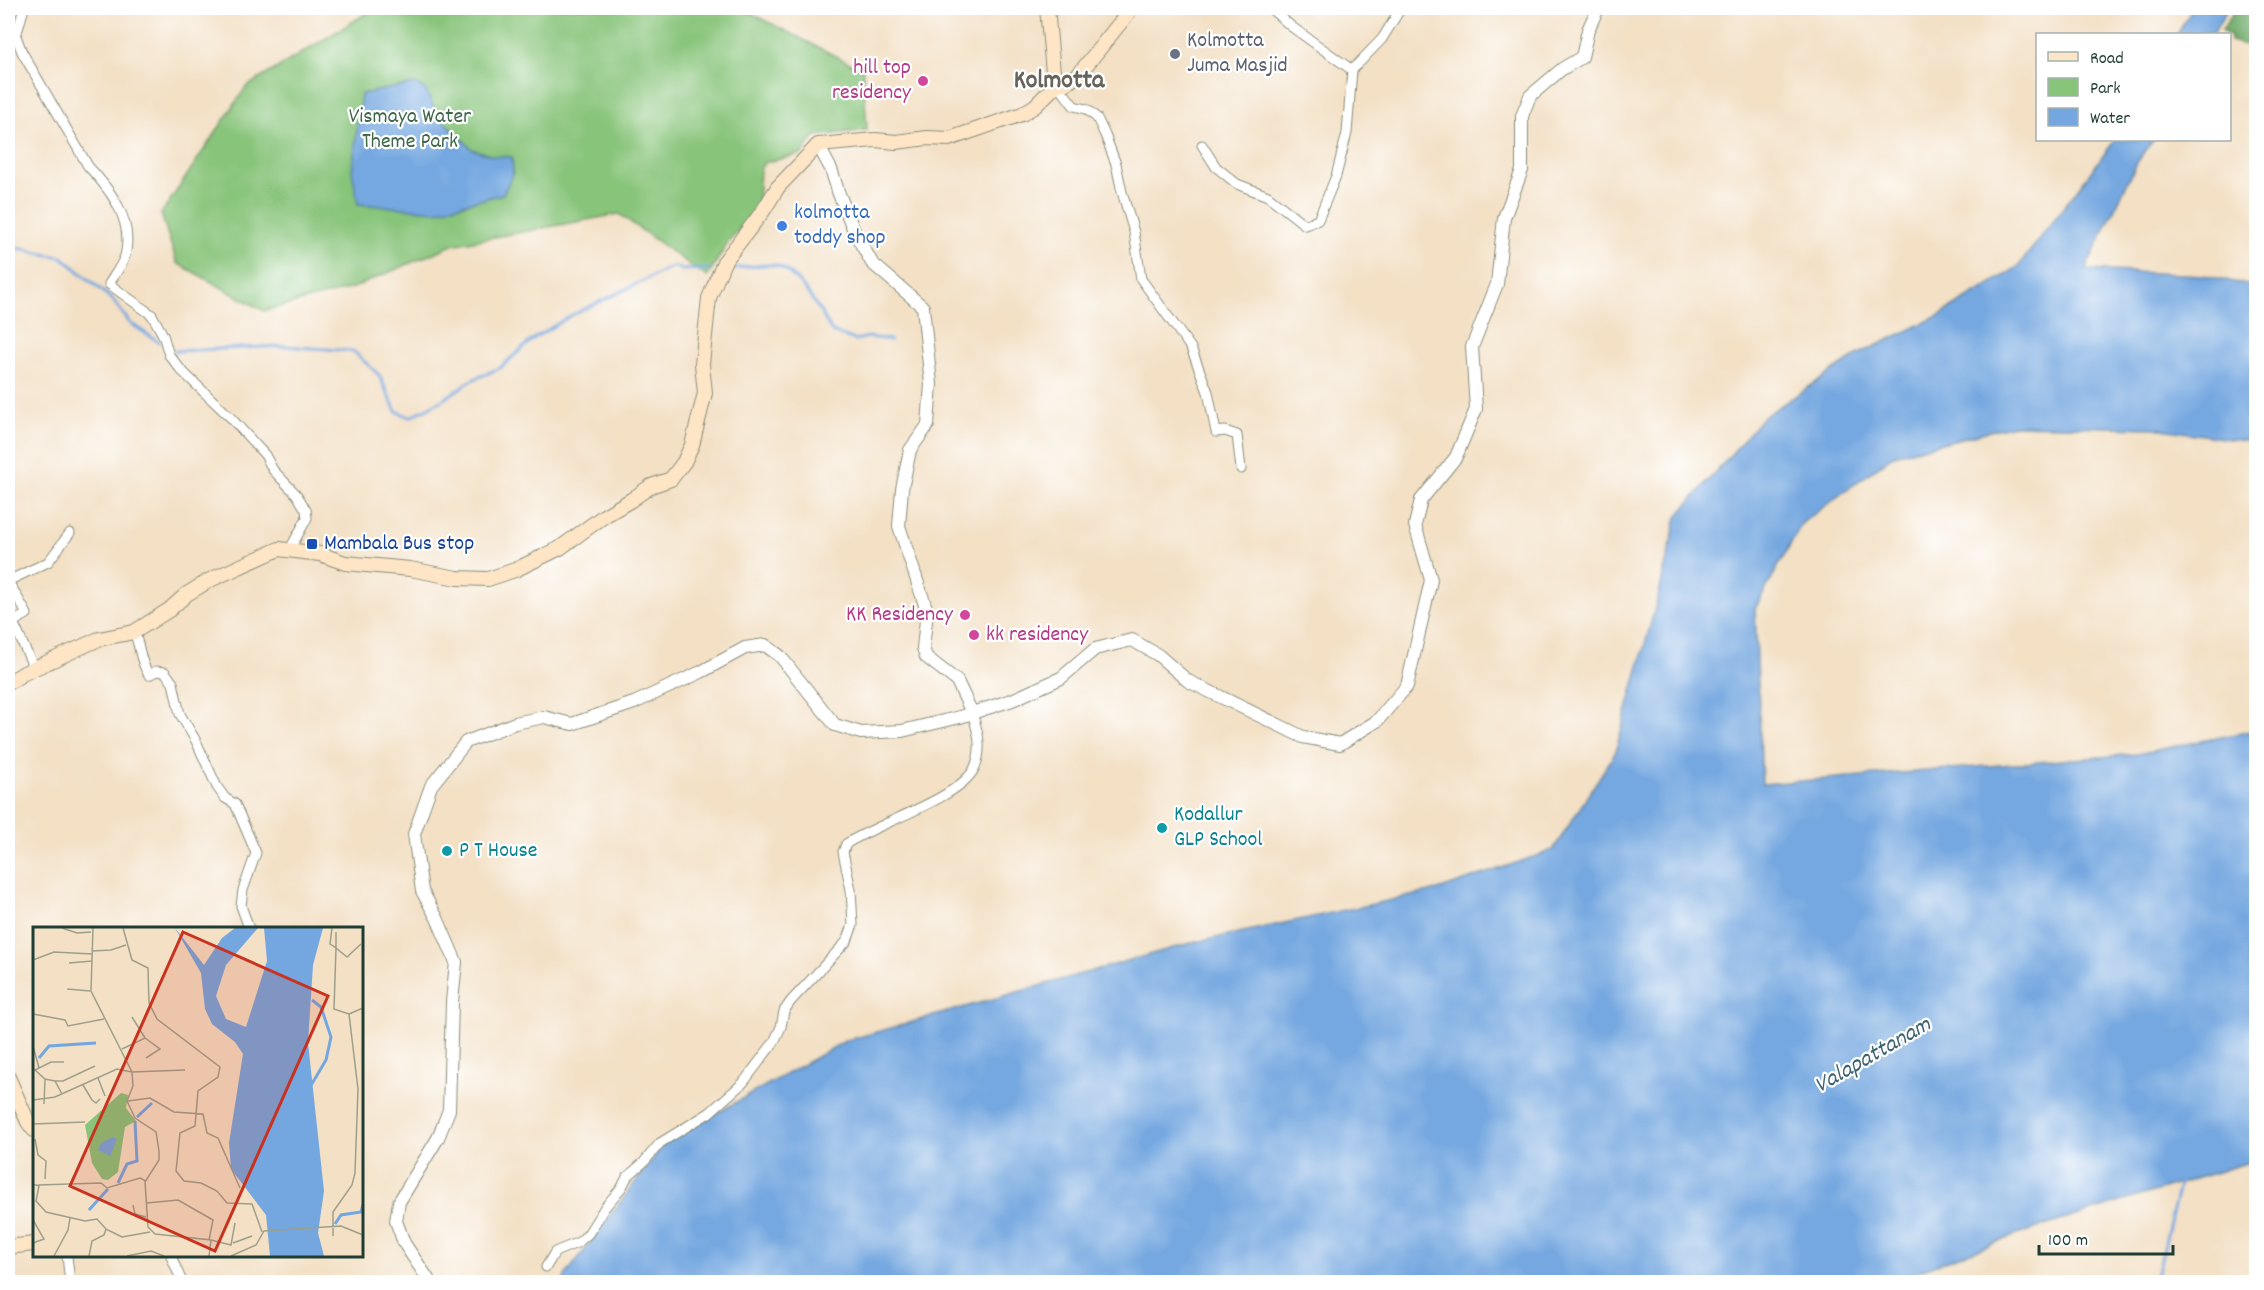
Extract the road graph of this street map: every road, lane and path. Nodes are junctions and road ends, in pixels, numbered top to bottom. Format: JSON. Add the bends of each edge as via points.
{"nodes":[{"id":1,"x":24,"y":8,"type":"edge"},
{"id":2,"x":1047,"y":8,"type":"edge"},
{"id":3,"x":1132,"y":8,"type":"edge"},
{"id":4,"x":1270,"y":8,"type":"edge"},
{"id":5,"x":1401,"y":8,"type":"edge"},
{"id":6,"x":1598,"y":8,"type":"edge"},
{"id":7,"x":1352,"y":70,"type":"junction"},
{"id":8,"x":1057,"y":84,"type":"junction"},
{"id":9,"x":818,"y":145,"type":"junction"},
{"id":10,"x":1202,"y":145,"type":"dead end"},
{"id":11,"x":1242,"y":469,"type":"dead end"},
{"id":12,"x":70,"y":533,"type":"dead end"},
{"id":13,"x":290,"y":549,"type":"junction"},
{"id":14,"x":134,"y":632,"type":"junction"},
{"id":15,"x":24,"y":673,"type":"junction"},
{"id":16,"x":8,"y":683,"type":"edge"},
{"id":17,"x":972,"y":713,"type":"junction"},
{"id":18,"x":249,"y":927,"type":"edge"},
{"id":19,"x":8,"y":1077,"type":"edge"},
{"id":20,"x":33,"y":1129,"type":"edge"},
{"id":21,"x":33,"y":1244,"type":"edge"},
{"id":22,"x":8,"y":1247,"type":"edge"},
{"id":23,"x":67,"y":1257,"type":"edge"},
{"id":24,"x":171,"y":1257,"type":"edge"},
{"id":25,"x":546,"y":1267,"type":"dead end"},
{"id":26,"x":70,"y":1282,"type":"edge"},
{"id":27,"x":182,"y":1282,"type":"edge"},
{"id":28,"x":430,"y":1282,"type":"edge"}],
"edges":[{"from":1,"to":13,"type":"street","via":[[16,36],[22,52],[88,166],[126,221],[125,257],[109,284],[152,315],[169,355],[259,449],[302,503],[307,518]]},
{"from":2,"to":8,"type":"main road"},
{"from":3,"to":8,"type":"main road","via":[[1079,74],[1067,83]]},
{"from":4,"to":7,"type":"street"},
{"from":5,"to":7,"type":"street","via":[[1383,39]]},
{"from":6,"to":17,"type":"street","via":[[1582,57],[1530,96],[1522,116],[1522,170],[1504,218],[1497,284],[1472,347],[1476,409],[1456,457],[1421,500],[1415,525],[1431,580],[1407,686],[1377,721],[1340,744],[1303,736],[1188,681],[1158,655],[1132,640],[1095,649],[1061,678]]},
{"from":7,"to":10,"type":"street","via":[[1347,133],[1336,176],[1318,220],[1305,225],[1268,196],[1237,184],[1216,167]]},
{"from":8,"to":9,"type":"main road","via":[[1022,114],[949,139]]},
{"from":8,"to":11,"type":"street","via":[[1074,106],[1097,118],[1116,164],[1134,232],[1140,279],[1191,348],[1208,392],[1216,432],[1237,435]]},
{"from":9,"to":13,"type":"main road","via":[[778,187],[724,262],[709,298],[702,364],[705,393],[692,445],[671,478],[651,486],[560,548],[488,579],[345,563]]},
{"from":9,"to":17,"type":"street","via":[[872,263],[923,307],[931,384],[928,425],[910,450],[899,526],[927,611],[923,648],[926,657],[957,681]]},
{"from":12,"to":15,"type":"street","via":[[48,562],[8,581],[27,614],[13,622],[32,664]]},
{"from":13,"to":14,"type":"main road","via":[[279,549],[210,580]]},
{"from":14,"to":15,"type":"main road","via":[[99,639]]},
{"from":14,"to":18,"type":"street","via":[[148,675],[165,672],[173,683],[180,714],[217,787],[236,804],[256,853],[241,906]]},
{"from":15,"to":16,"type":"main road"},
{"from":17,"to":25,"type":"street","via":[[980,737],[979,754],[966,780],[905,816],[846,844],[843,852],[853,925],[847,942],[791,1000],[774,1042],[751,1073],[709,1113],[660,1143],[627,1177],[588,1234],[555,1252]]},
{"from":17,"to":28,"type":"street","via":[[902,731],[861,733],[835,724],[780,656],[765,645],[745,648],[634,704],[572,724],[544,717],[515,723],[466,742],[431,786],[414,834],[422,891],[456,962],[449,1110],[438,1138],[399,1202],[396,1221],[404,1243]]},
{"from":19,"to":20,"type":"main road"},
{"from":21,"to":22,"type":"main road"},
{"from":23,"to":26,"type":"street"},
{"from":24,"to":27,"type":"street"}]}
